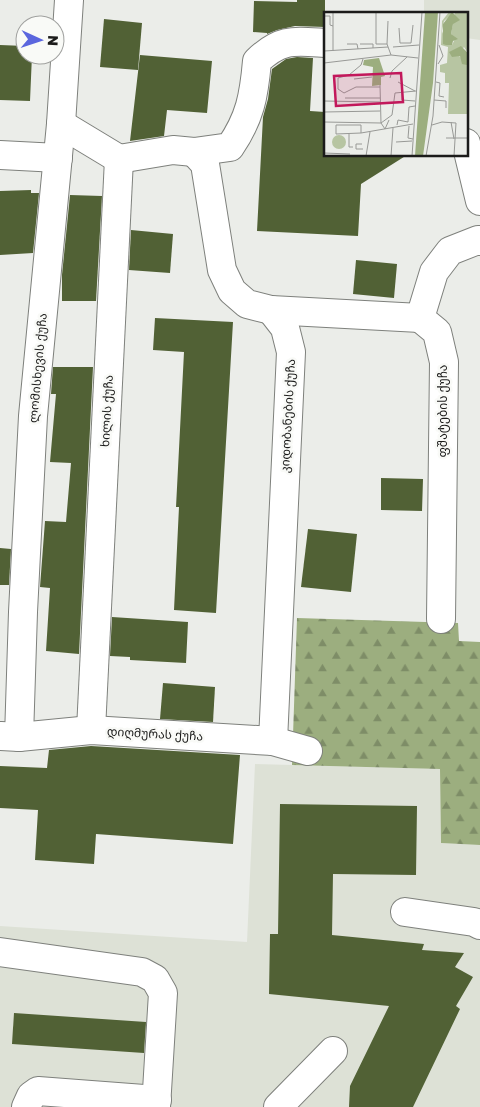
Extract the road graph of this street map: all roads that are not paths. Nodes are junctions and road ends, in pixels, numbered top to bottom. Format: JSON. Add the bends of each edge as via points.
{"nodes":[{"id":1,"x":69,"y":0,"type":"edge"},
{"id":2,"x":324,"y":43,"type":"edge"},
{"id":3,"x":61,"y":124,"type":"junction"},
{"id":4,"x":468,"y":151,"type":"edge"},
{"id":5,"x":194,"y":152,"type":"junction"},
{"id":6,"x":0,"y":155,"type":"edge"},
{"id":7,"x":58,"y":158,"type":"junction"},
{"id":8,"x":119,"y":159,"type":"junction"},
{"id":9,"x":480,"y":201,"type":"edge"},
{"id":10,"x":480,"y":241,"type":"edge"},
{"id":11,"x":271,"y":310,"type":"junction"},
{"id":12,"x":420,"y":318,"type":"junction"},
{"id":13,"x":441,"y":619,"type":"dead end"},
{"id":14,"x":91,"y":730,"type":"junction"},
{"id":15,"x":10,"y":736,"type":"edge"},
{"id":16,"x":273,"y":741,"type":"junction"},
{"id":17,"x":308,"y":750,"type":"dead end"},
{"id":18,"x":405,"y":912,"type":"dead end"},
{"id":19,"x":480,"y":925,"type":"edge"},
{"id":20,"x":0,"y":952,"type":"edge"},
{"id":21,"x":333,"y":1051,"type":"dead end"},
{"id":22,"x":156,"y":1103,"type":"edge"},
{"id":23,"x":26,"y":1107,"type":"edge"},
{"id":24,"x":278,"y":1107,"type":"edge"}],
"edges":[{"from":1,"to":3,"type":"street","name":"ლომისხევის ქუჩა"},
{"from":2,"to":5,"type":"street","via":[[295,41],[271,48],[257,61],[255,93],[242,130],[230,148]]},
{"from":3,"to":7,"type":"street","name":"ლომისხევის ქუჩა"},
{"from":3,"to":8,"type":"street"},
{"from":4,"to":9,"type":"street"},
{"from":5,"to":8,"type":"street","via":[[173,150]]},
{"from":5,"to":11,"type":"street","via":[[205,164],[222,270],[232,291],[247,304]]},
{"from":6,"to":7,"type":"street"},
{"from":7,"to":15,"type":"street","name":"ლომისხევის ქუჩა","via":[[33,416],[23,612]]},
{"from":8,"to":14,"type":"street","name":"ხილის ქუჩა"},
{"from":10,"to":12,"type":"street","via":[[450,251],[434,272]]},
{"from":11,"to":12,"type":"street"},
{"from":11,"to":16,"type":"street","name":"კიდობანების ქუჩა","via":[[285,328],[291,352]]},
{"from":12,"to":13,"type":"street","name":"ფშატების ქუჩა","via":[[437,332],[444,362]]},
{"from":14,"to":15,"type":"street","name":"დიღმურას ქუჩა"},
{"from":14,"to":16,"type":"street","name":"დიღმურას ქუჩა"},
{"from":16,"to":17,"type":"street","name":"დიღმურას ქუჩა"},
{"from":18,"to":19,"type":"street"},
{"from":20,"to":22,"type":"street","via":[[142,972],[156,979],[163,993]]},
{"from":21,"to":24,"type":"street"},
{"from":22,"to":23,"type":"street","via":[[38,1091],[31,1096]]}]}
